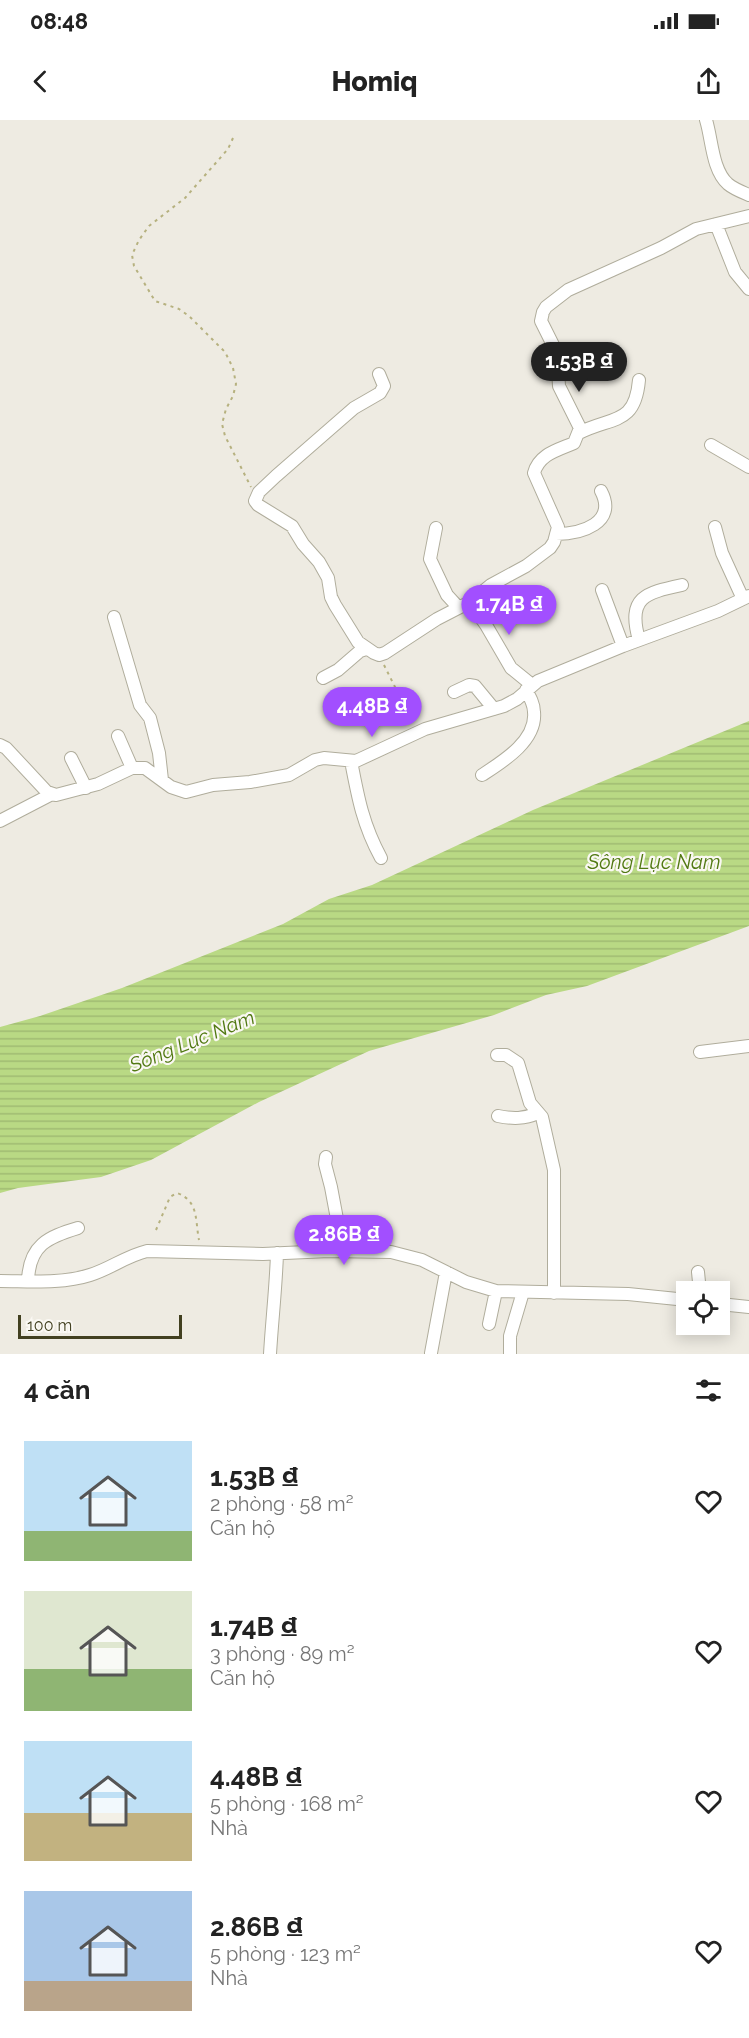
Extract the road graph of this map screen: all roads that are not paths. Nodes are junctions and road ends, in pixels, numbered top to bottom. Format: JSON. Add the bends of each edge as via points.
{"nodes":[{"id":1,"x":706,"y":120,"type":"edge"},
{"id":2,"x":749,"y":195,"type":"edge"},
{"id":3,"x":749,"y":216,"type":"edge"},
{"id":4,"x":717,"y":224,"type":"junction"},
{"id":5,"x":749,"y":289,"type":"edge"},
{"id":6,"x":379,"y":374,"type":"dead end"},
{"id":7,"x":639,"y":380,"type":"dead end"},
{"id":8,"x":579,"y":433,"type":"junction"},
{"id":9,"x":711,"y":446,"type":"dead end"},
{"id":10,"x":749,"y":467,"type":"edge"},
{"id":11,"x":601,"y":491,"type":"dead end"},
{"id":12,"x":715,"y":527,"type":"dead end"},
{"id":13,"x":436,"y":528,"type":"dead end"},
{"id":14,"x":556,"y":534,"type":"junction"},
{"id":15,"x":682,"y":585,"type":"dead end"},
{"id":16,"x":602,"y":590,"type":"dead end"},
{"id":17,"x":746,"y":597,"type":"edge"},
{"id":18,"x":470,"y":602,"type":"junction"},
{"id":19,"x":458,"y":607,"type":"junction"},
{"id":20,"x":114,"y":617,"type":"dead end"},
{"id":21,"x":639,"y":640,"type":"junction"},
{"id":22,"x":623,"y":646,"type":"junction"},
{"id":23,"x":366,"y":649,"type":"junction"},
{"id":24,"x":323,"y":678,"type":"dead end"},
{"id":25,"x":529,"y":687,"type":"junction"},
{"id":26,"x":454,"y":692,"type":"dead end"},
{"id":27,"x":494,"y":709,"type":"junction"},
{"id":28,"x":118,"y":736,"type":"dead end"},
{"id":29,"x":0,"y":745,"type":"edge"},
{"id":30,"x":71,"y":758,"type":"dead end"},
{"id":31,"x":351,"y":761,"type":"junction"},
{"id":32,"x":132,"y":768,"type":"junction"},
{"id":33,"x":482,"y":775,"type":"dead end"},
{"id":34,"x":162,"y":780,"type":"junction"},
{"id":35,"x":86,"y":788,"type":"junction"},
{"id":36,"x":52,"y":794,"type":"junction"},
{"id":37,"x":0,"y":821,"type":"edge"},
{"id":38,"x":381,"y":858,"type":"dead end"},
{"id":39,"x":749,"y":1046,"type":"edge"},
{"id":40,"x":700,"y":1052,"type":"dead end"},
{"id":41,"x":497,"y":1055,"type":"dead end"},
{"id":42,"x":538,"y":1113,"type":"junction"},
{"id":43,"x":498,"y":1116,"type":"dead end"},
{"id":44,"x":326,"y":1157,"type":"dead end"},
{"id":45,"x":78,"y":1228,"type":"dead end"},
{"id":46,"x":343,"y":1251,"type":"junction"},
{"id":47,"x":277,"y":1253,"type":"junction"},
{"id":48,"x":446,"y":1272,"type":"junction"},
{"id":49,"x":698,"y":1272,"type":"dead end"},
{"id":50,"x":0,"y":1281,"type":"edge"},
{"id":51,"x":28,"y":1281,"type":"junction"},
{"id":52,"x":699,"y":1281,"type":"edge"},
{"id":53,"x":496,"y":1291,"type":"junction"},
{"id":54,"x":523,"y":1292,"type":"junction"},
{"id":55,"x":554,"y":1293,"type":"junction"},
{"id":56,"x":676,"y":1299,"type":"edge"},
{"id":57,"x":730,"y":1305,"type":"edge"},
{"id":58,"x":749,"y":1306,"type":"edge"},
{"id":59,"x":489,"y":1324,"type":"dead end"},
{"id":60,"x":431,"y":1353,"type":"edge"},
{"id":61,"x":270,"y":1354,"type":"edge"},
{"id":62,"x":510,"y":1354,"type":"edge"}],
"edges":[{"from":1,"to":2,"type":"street","via":[[723,179]]},
{"from":3,"to":4,"type":"street"},
{"from":4,"to":5,"type":"street","via":[[735,272]]},
{"from":4,"to":8,"type":"street","via":[[696,229],[568,290],[543,312],[542,325],[556,353],[559,386]]},
{"from":6,"to":23,"type":"street","via":[[384,386],[380,393],[354,408],[276,476],[255,501],[292,526],[319,562],[335,605]]},
{"from":7,"to":8,"type":"street","via":[[634,404],[627,414]]},
{"from":8,"to":14,"type":"street","via":[[574,443],[539,461],[534,473],[556,520]]},
{"from":9,"to":10,"type":"street"},
{"from":11,"to":14,"type":"street","via":[[606,507],[599,520],[582,531]]},
{"from":12,"to":17,"type":"street","via":[[722,553]]},
{"from":13,"to":19,"type":"street","via":[[430,559],[447,595]]},
{"from":14,"to":18,"type":"street","via":[[550,548],[540,556]]},
{"from":15,"to":21,"type":"street","via":[[653,591],[642,600],[634,616]]},
{"from":16,"to":22,"type":"street"},
{"from":17,"to":21,"type":"street"},
{"from":18,"to":19,"type":"street"},
{"from":18,"to":25,"type":"street","via":[[511,668]]},
{"from":19,"to":23,"type":"street","via":[[385,653],[379,655]]},
{"from":20,"to":34,"type":"street","via":[[140,705],[150,718]]},
{"from":21,"to":22,"type":"street"},
{"from":22,"to":25,"type":"street"},
{"from":23,"to":24,"type":"street"},
{"from":25,"to":27,"type":"street","via":[[514,701]]},
{"from":25,"to":33,"type":"street","via":[[534,712],[531,730],[516,750]]},
{"from":26,"to":27,"type":"street","via":[[475,686]]},
{"from":27,"to":31,"type":"street","via":[[425,729]]},
{"from":28,"to":32,"type":"street"},
{"from":29,"to":36,"type":"street"},
{"from":30,"to":35,"type":"street"},
{"from":31,"to":34,"type":"street","via":[[324,758],[289,775],[186,792]]},
{"from":31,"to":38,"type":"street","via":[[368,834]]},
{"from":32,"to":34,"type":"street","via":[[145,768]]},
{"from":32,"to":35,"type":"street"},
{"from":35,"to":36,"type":"street"},
{"from":36,"to":37,"type":"street"},
{"from":39,"to":40,"type":"street"},
{"from":41,"to":42,"type":"street","via":[[506,1055],[518,1063],[530,1103]]},
{"from":42,"to":43,"type":"street","via":[[528,1118]]},
{"from":42,"to":55,"type":"street","via":[[554,1170]]},
{"from":44,"to":46,"type":"street"},
{"from":45,"to":51,"type":"street","via":[[51,1236],[36,1249]]},
{"from":46,"to":47,"type":"street"},
{"from":46,"to":48,"type":"street","via":[[392,1252]]},
{"from":47,"to":51,"type":"street","via":[[147,1251],[83,1277]]},
{"from":47,"to":61,"type":"street"},
{"from":48,"to":53,"type":"street"},
{"from":48,"to":60,"type":"street"},
{"from":49,"to":52,"type":"street"},
{"from":50,"to":51,"type":"street"},
{"from":53,"to":54,"type":"street"},
{"from":53,"to":59,"type":"street"},
{"from":54,"to":55,"type":"street"},
{"from":54,"to":62,"type":"street","via":[[510,1336]]},
{"from":55,"to":56,"type":"street"},
{"from":57,"to":58,"type":"street"}]}
